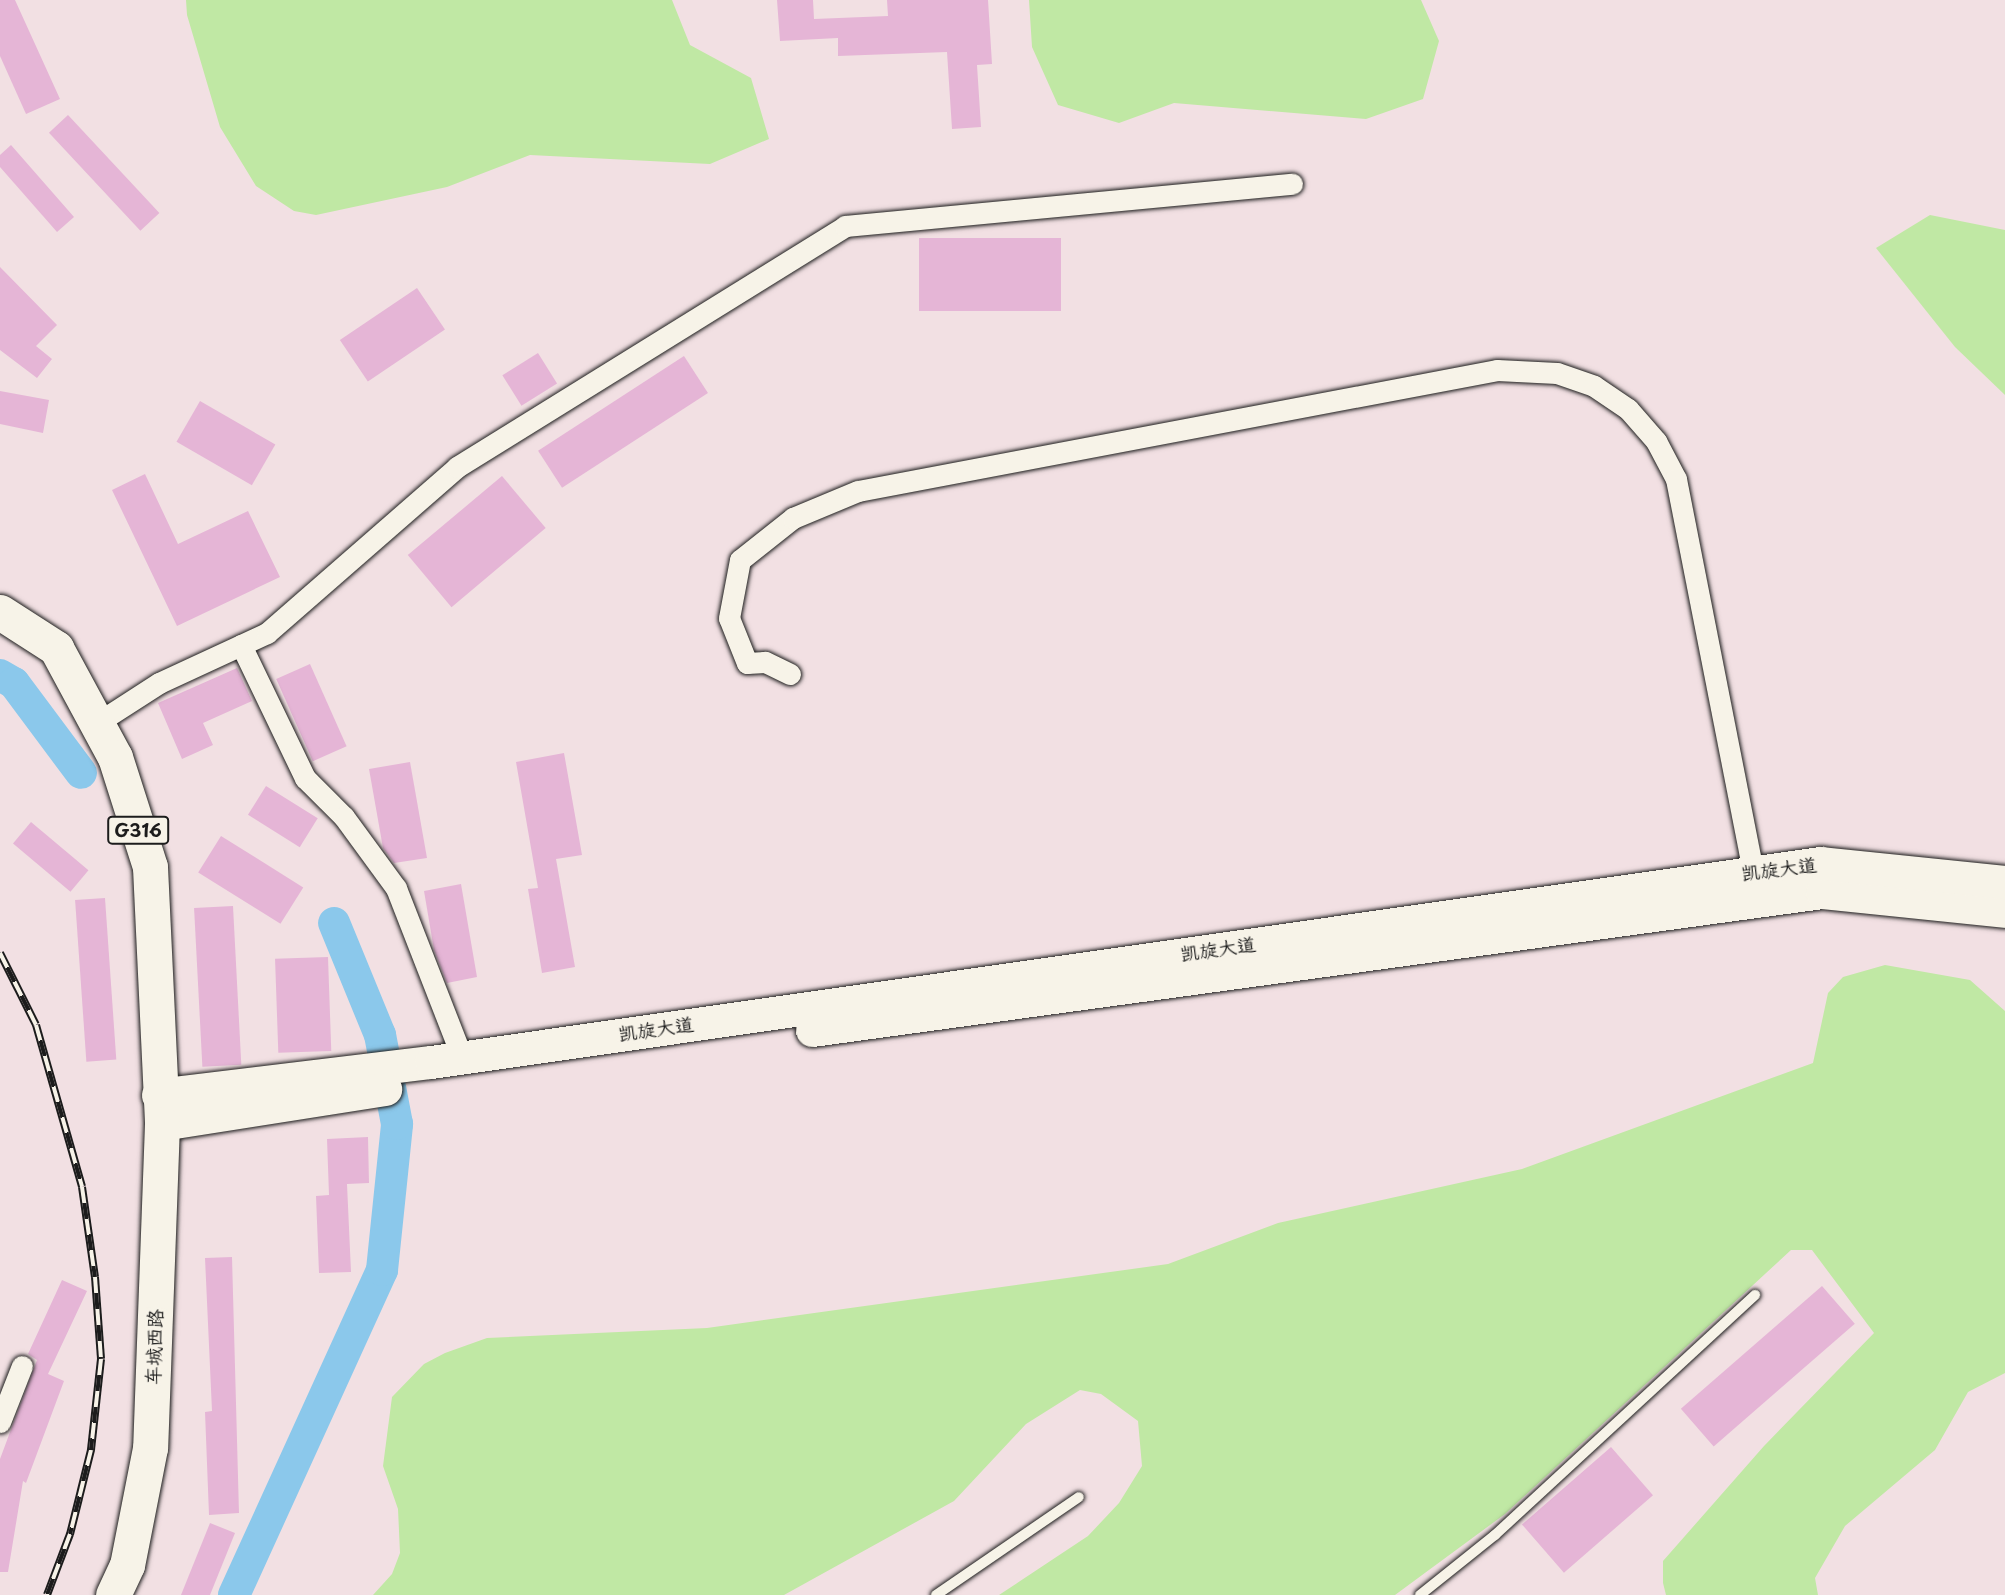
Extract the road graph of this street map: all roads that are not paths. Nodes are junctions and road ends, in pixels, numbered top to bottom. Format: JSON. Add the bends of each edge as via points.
{"nodes":[{"id":1,"x":1292,"y":184,"type":"dead end"},
{"id":2,"x":0,"y":612,"type":"edge"},
{"id":3,"x":241,"y":645,"type":"junction"},
{"id":4,"x":790,"y":674,"type":"dead end"},
{"id":5,"x":97,"y":723,"type":"junction"},
{"id":6,"x":1753,"y":873,"type":"junction"},
{"id":7,"x":2005,"y":882,"type":"edge"},
{"id":8,"x":2005,"y":911,"type":"edge"},
{"id":9,"x":442,"y":1067,"type":"junction"},
{"id":10,"x":160,"y":1109,"type":"junction"},
{"id":11,"x":1755,"y":1295,"type":"dead end"},
{"id":12,"x":22,"y":1366,"type":"dead end"},
{"id":13,"x":0,"y":1422,"type":"edge"},
{"id":14,"x":1079,"y":1497,"type":"dead end"},
{"id":15,"x":113,"y":1595,"type":"edge"},
{"id":16,"x":936,"y":1595,"type":"edge"},
{"id":17,"x":1420,"y":1595,"type":"edge"}],
"edges":[{"from":1,"to":3,"type":"street","via":[[845,226],[457,467],[267,633]]},
{"from":2,"to":5,"type":"highway","number":"G316","via":[[56,648]]},
{"from":3,"to":5,"type":"street","via":[[159,684]]},
{"from":3,"to":9,"type":"street","via":[[305,778],[344,817],[396,888]]},
{"from":4,"to":6,"type":"street","via":[[765,662],[747,663],[729,618],[740,560],[793,518],[858,491],[1497,370],[1557,373],[1594,386],[1628,409],[1656,441],[1676,480]]},
{"from":5,"to":10,"type":"highway","number":"G316","via":[[116,757],[150,867]]},
{"from":6,"to":7,"type":"main road","name":"凯旋大道","via":[[1821,863]]},
{"from":6,"to":9,"type":"main road","name":"凯旋大道"},
{"from":8,"to":9,"type":"main road","name":"凯旋大道","via":[[1822,892]]},
{"from":9,"to":10,"type":"main road"},
{"from":10,"to":15,"type":"highway","name":"车城西路","number":"G316","via":[[150,1448],[127,1565]]},
{"from":11,"to":17,"type":"lane","via":[[1495,1535]]},
{"from":12,"to":13,"type":"street"},
{"from":14,"to":16,"type":"lane"}]}
